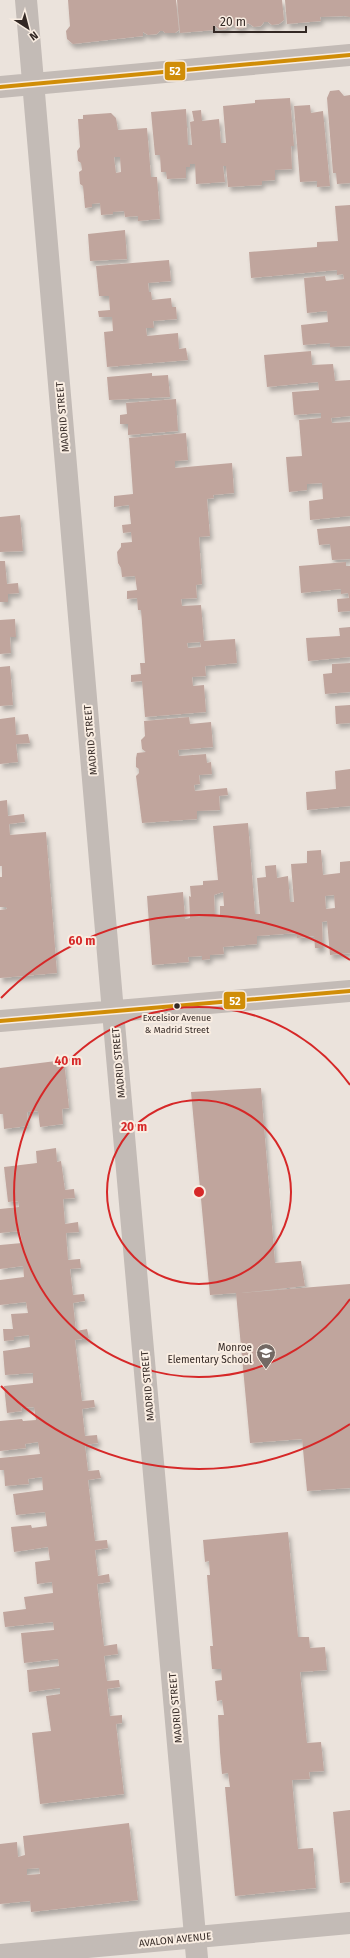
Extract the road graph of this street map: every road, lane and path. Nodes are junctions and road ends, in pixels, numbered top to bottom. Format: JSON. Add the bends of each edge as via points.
{"nodes":[{"id":1,"x":26,"y":0,"type":"edge"},
{"id":2,"x":350,"y":55,"type":"edge"},
{"id":3,"x":34,"y":84,"type":"junction"},
{"id":4,"x":0,"y":87,"type":"edge"},
{"id":5,"x":350,"y":991,"type":"edge"},
{"id":6,"x":113,"y":1012,"type":"junction"},
{"id":7,"x":0,"y":1021,"type":"edge"},
{"id":8,"x":350,"y":1923,"type":"edge"},
{"id":9,"x":196,"y":1936,"type":"junction"},
{"id":10,"x":0,"y":1955,"type":"edge"},
{"id":11,"x":197,"y":1958,"type":"edge"}],
"edges":[{"from":1,"to":3,"type":"street","name":"MADRID STREET"},
{"from":2,"to":3,"type":"street"},
{"from":3,"to":4,"type":"street"},
{"from":3,"to":6,"type":"street","name":"MADRID STREET"},
{"from":5,"to":6,"type":"street"},
{"from":6,"to":7,"type":"street"},
{"from":6,"to":9,"type":"street","name":"MADRID STREET"},
{"from":8,"to":9,"type":"street","name":"AVALON AVENUE"},
{"from":9,"to":10,"type":"street","name":"AVALON AVENUE"},
{"from":9,"to":11,"type":"street","name":"MADRID STREET"}]}
